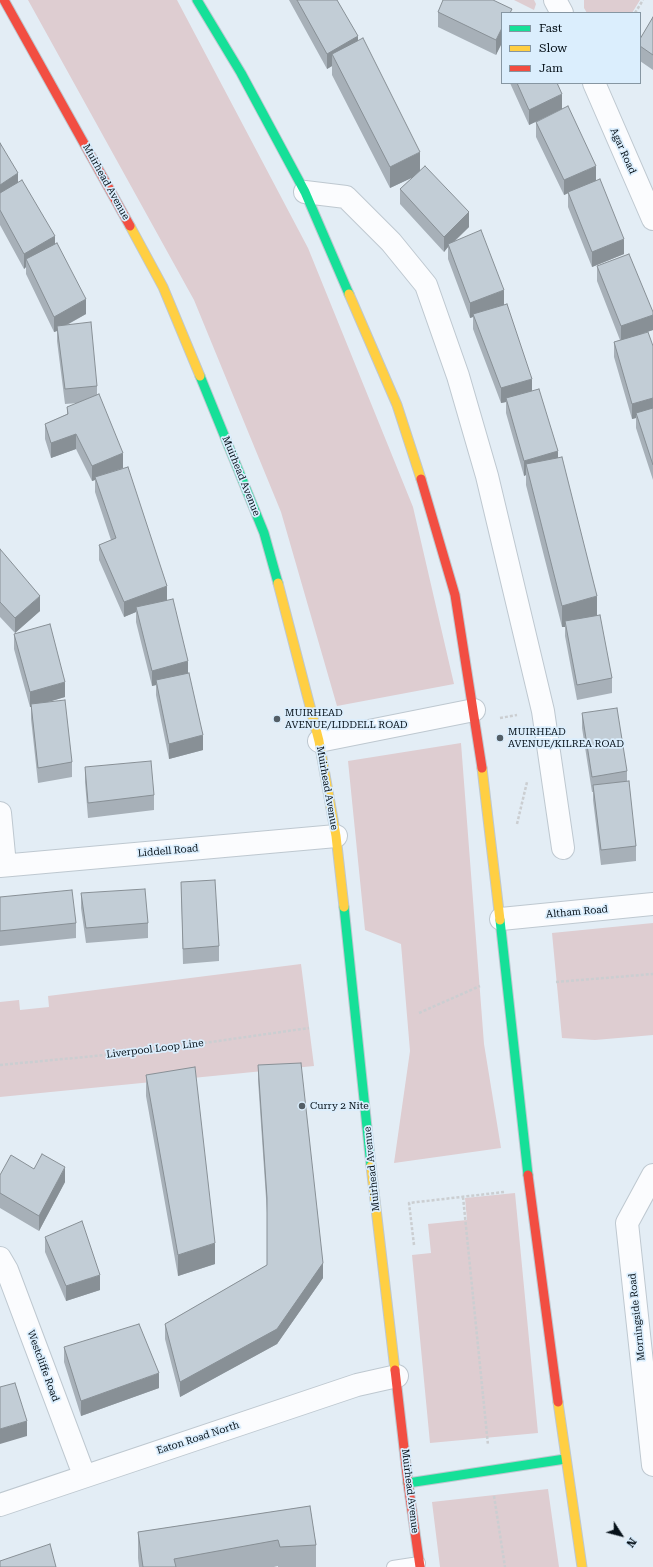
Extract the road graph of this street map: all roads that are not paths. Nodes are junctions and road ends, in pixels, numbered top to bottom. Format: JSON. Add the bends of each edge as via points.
{"nodes":[{"id":1,"x":4,"y":0,"type":"edge"},
{"id":2,"x":196,"y":0,"type":"edge"},
{"id":3,"x":555,"y":0,"type":"edge"},
{"id":4,"x":561,"y":12,"type":"edge"},
{"id":5,"x":594,"y":84,"type":"edge"},
{"id":6,"x":305,"y":192,"type":"junction"},
{"id":7,"x":653,"y":219,"type":"edge"},
{"id":8,"x":475,"y":716,"type":"junction"},
{"id":9,"x":319,"y":741,"type":"junction"},
{"id":10,"x":0,"y":813,"type":"edge"},
{"id":11,"x":336,"y":836,"type":"junction"},
{"id":12,"x":563,"y":848,"type":"dead end"},
{"id":13,"x":3,"y":866,"type":"edge"},
{"id":14,"x":653,"y":904,"type":"edge"},
{"id":15,"x":500,"y":919,"type":"junction"},
{"id":16,"x":653,"y":1175,"type":"edge"},
{"id":17,"x":0,"y":1258,"type":"edge"},
{"id":18,"x":397,"y":1376,"type":"junction"},
{"id":19,"x":565,"y":1459,"type":"junction"},
{"id":20,"x":653,"y":1465,"type":"edge"},
{"id":21,"x":84,"y":1476,"type":"junction"},
{"id":22,"x":408,"y":1483,"type":"junction"},
{"id":23,"x":0,"y":1505,"type":"edge"},
{"id":24,"x":419,"y":1565,"type":"edge"},
{"id":25,"x":393,"y":1567,"type":"edge"},
{"id":26,"x":582,"y":1567,"type":"edge"}],
"edges":[{"from":1,"to":9,"type":"street","name":"Muirhead Avenue","via":[[163,287],[264,533]]},
{"from":2,"to":6,"type":"street","via":[[240,73]]},
{"from":3,"to":4,"type":"street"},
{"from":5,"to":7,"type":"street","name":"Agar Road"},
{"from":6,"to":8,"type":"street","via":[[397,405],[456,595]]},
{"from":6,"to":12,"type":"street","via":[[346,197],[391,242],[426,285],[458,376],[487,476],[543,712]]},
{"from":8,"to":9,"type":"street"},
{"from":8,"to":15,"type":"street"},
{"from":9,"to":11,"type":"street","name":"Muirhead Avenue"},
{"from":10,"to":13,"type":"street"},
{"from":11,"to":13,"type":"street","name":"Liddell Road"},
{"from":11,"to":18,"type":"street","name":"Muirhead Avenue","via":[[368,1138]]},
{"from":14,"to":15,"type":"street","name":"Altham Road"},
{"from":15,"to":19,"type":"street","via":[[529,1182]]},
{"from":16,"to":20,"type":"street","name":"Morningside Road","via":[[628,1223]]},
{"from":17,"to":21,"type":"street","name":"Westcliffe Road","via":[[7,1270]]},
{"from":18,"to":21,"type":"street","name":"Eaton Road North","via":[[357,1384]]},
{"from":18,"to":22,"type":"street","name":"Muirhead Avenue"},
{"from":19,"to":22,"type":"street"},
{"from":19,"to":26,"type":"street"},
{"from":21,"to":23,"type":"street","name":"Eaton Road North"},
{"from":22,"to":24,"type":"street","name":"Muirhead Avenue"},
{"from":24,"to":25,"type":"lane"}]}
